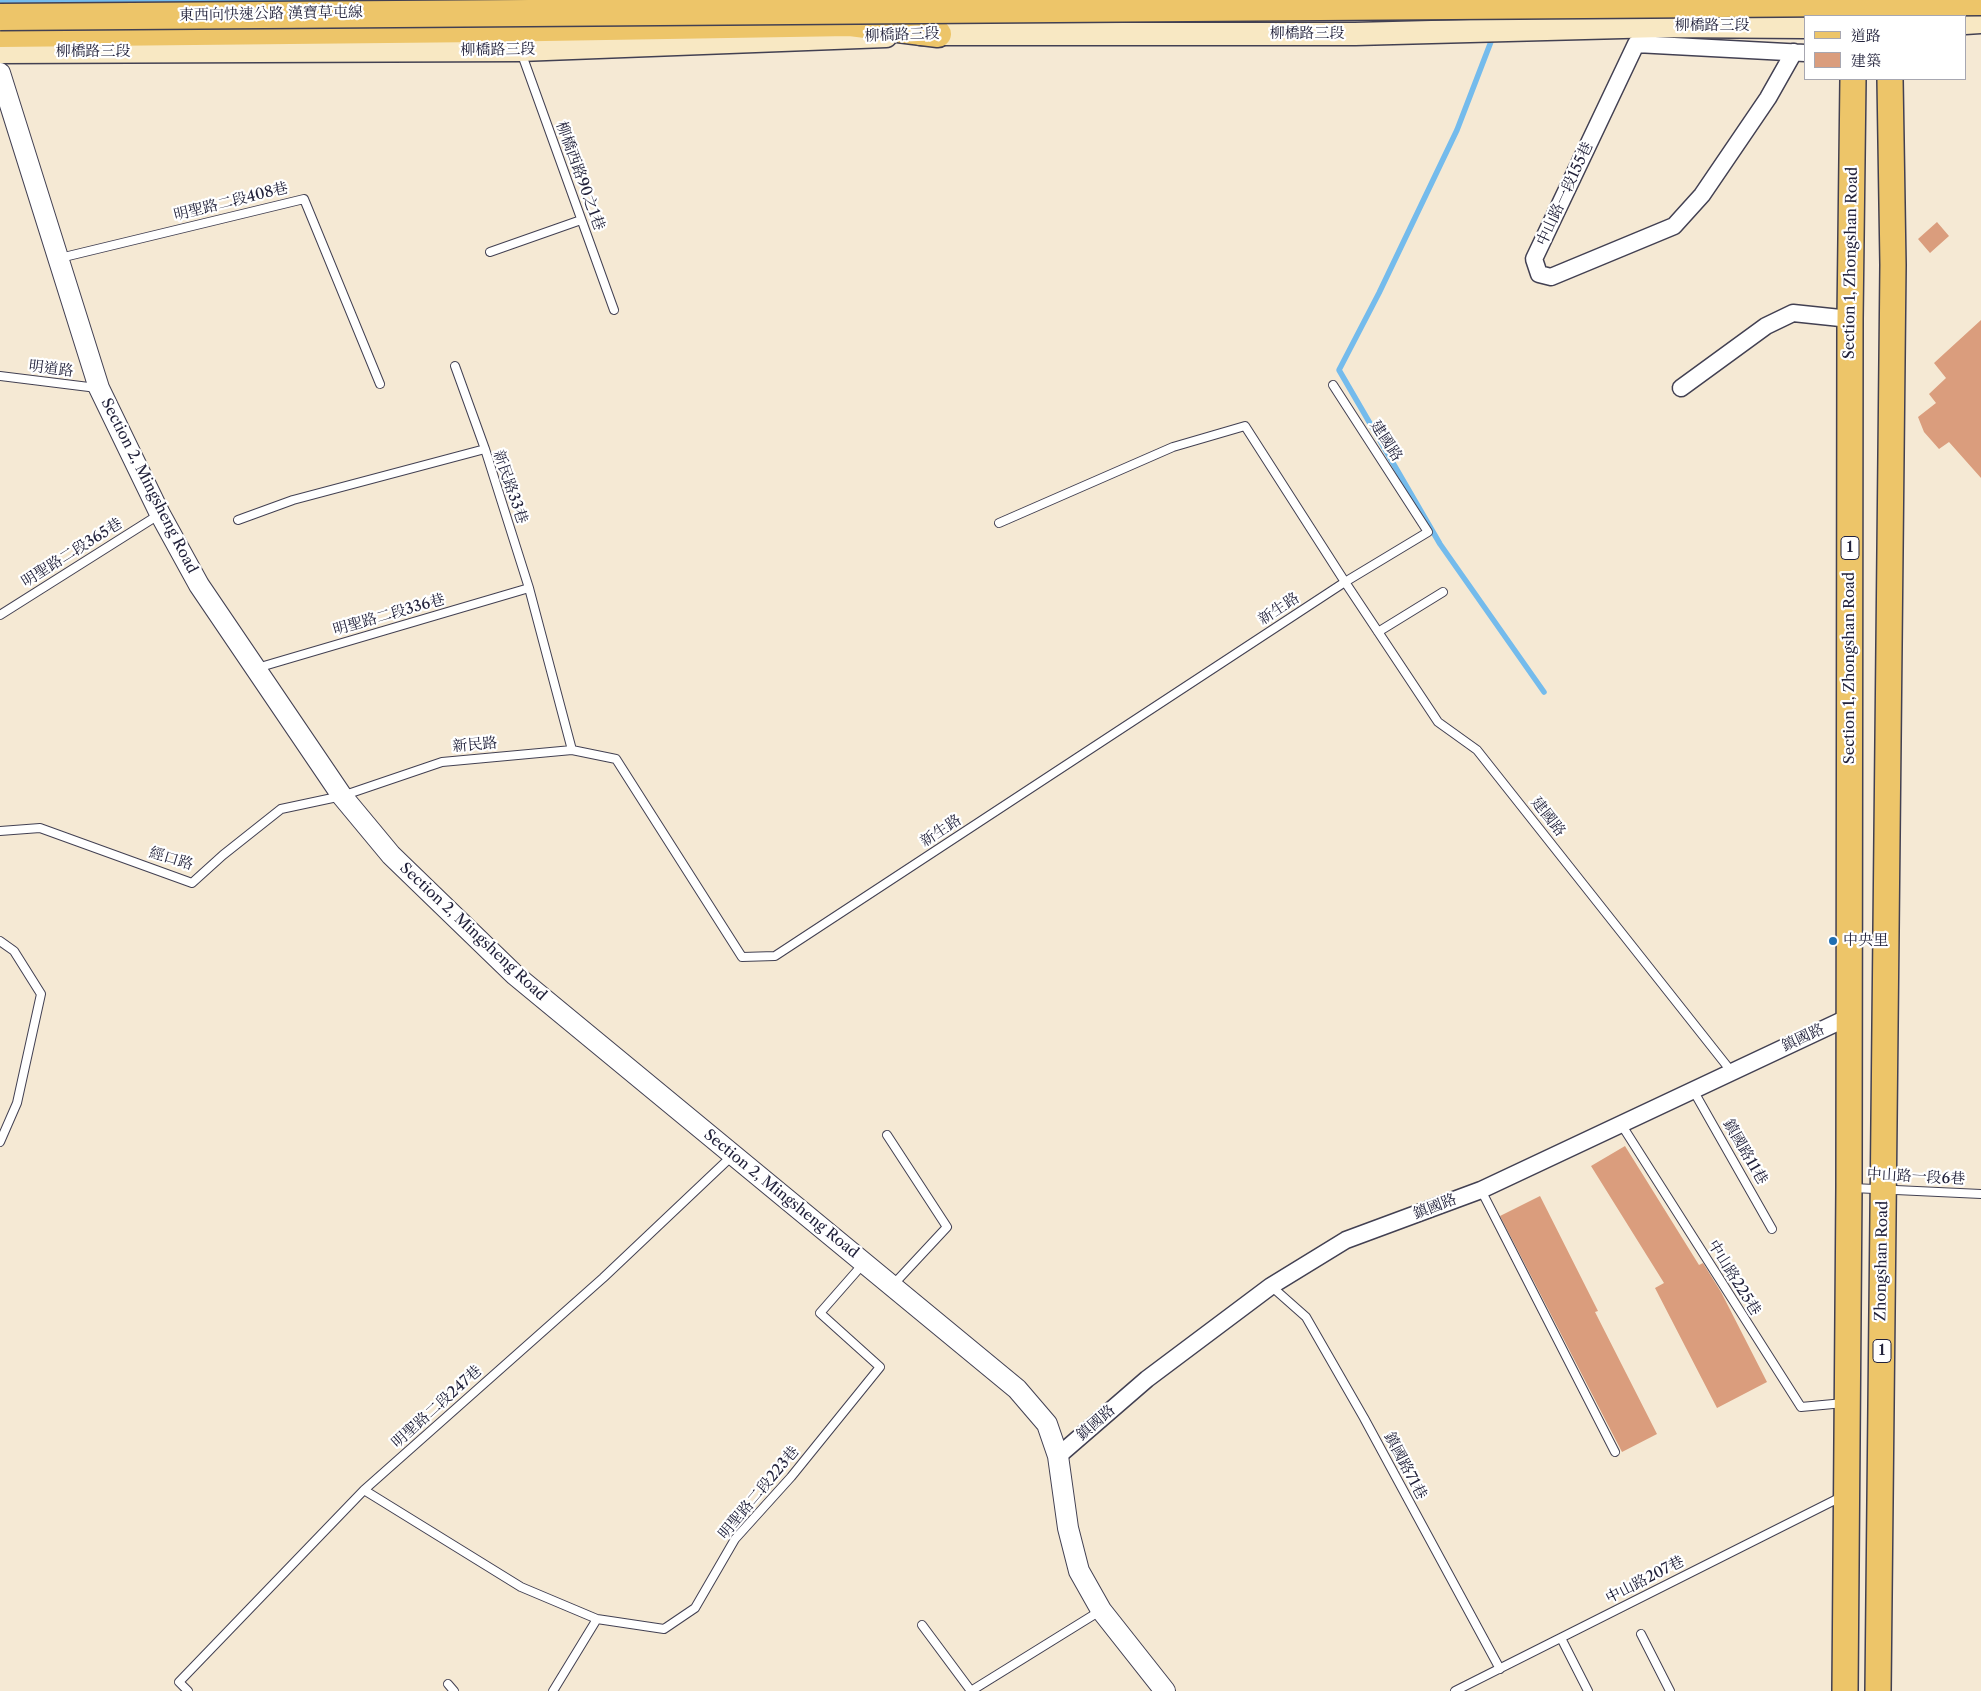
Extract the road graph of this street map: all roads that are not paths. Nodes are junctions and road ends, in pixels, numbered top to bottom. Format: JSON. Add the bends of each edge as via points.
{"nodes":[{"id":1,"x":1853,"y":0,"type":"edge"},
{"id":2,"x":1888,"y":0,"type":"edge"},
{"id":3,"x":1981,"y":2,"type":"edge"},
{"id":4,"x":1854,"y":15,"type":"edge"},
{"id":5,"x":1888,"y":15,"type":"edge"},
{"id":6,"x":0,"y":17,"type":"edge"},
{"id":7,"x":1981,"y":22,"type":"edge"},
{"id":8,"x":1966,"y":23,"type":"edge"},
{"id":9,"x":1804,"y":27,"type":"edge"},
{"id":10,"x":0,"y":34,"type":"edge"},
{"id":11,"x":938,"y":34,"type":"junction"},
{"id":12,"x":520,"y":50,"type":"junction"},
{"id":13,"x":0,"y":52,"type":"edge"},
{"id":14,"x":1799,"y":53,"type":"edge"},
{"id":15,"x":0,"y":73,"type":"edge"},
{"id":16,"x":1853,"y":80,"type":"edge"},
{"id":17,"x":1890,"y":80,"type":"edge"},
{"id":18,"x":581,"y":220,"type":"junction"},
{"id":19,"x":490,"y":252,"type":"dead end"},
{"id":20,"x":58,"y":258,"type":"junction"},
{"id":21,"x":614,"y":310,"type":"dead end"},
{"id":22,"x":1850,"y":318,"type":"junction"},
{"id":23,"x":455,"y":366,"type":"dead end"},
{"id":24,"x":0,"y":376,"type":"edge"},
{"id":25,"x":380,"y":384,"type":"dead end"},
{"id":26,"x":1333,"y":385,"type":"dead end"},
{"id":27,"x":99,"y":388,"type":"junction"},
{"id":28,"x":1681,"y":388,"type":"dead end"},
{"id":29,"x":485,"y":448,"type":"junction"},
{"id":30,"x":160,"y":514,"type":"junction"},
{"id":31,"x":238,"y":520,"type":"dead end"},
{"id":32,"x":999,"y":523,"type":"dead end"},
{"id":33,"x":1345,"y":582,"type":"junction"},
{"id":34,"x":529,"y":588,"type":"junction"},
{"id":35,"x":1444,"y":592,"type":"dead end"},
{"id":36,"x":0,"y":615,"type":"edge"},
{"id":37,"x":1378,"y":632,"type":"junction"},
{"id":38,"x":256,"y":668,"type":"junction"},
{"id":39,"x":572,"y":750,"type":"junction"},
{"id":40,"x":616,"y":759,"type":"joint"},
{"id":41,"x":342,"y":796,"type":"junction"},
{"id":42,"x":0,"y":831,"type":"edge"},
{"id":43,"x":0,"y":941,"type":"edge"},
{"id":44,"x":1849,"y":1017,"type":"junction"},
{"id":45,"x":1730,"y":1071,"type":"junction"},
{"id":46,"x":1693,"y":1090,"type":"junction"},
{"id":47,"x":1621,"y":1124,"type":"junction"},
{"id":48,"x":887,"y":1135,"type":"dead end"},
{"id":49,"x":0,"y":1142,"type":"edge"},
{"id":50,"x":733,"y":1155,"type":"junction"},
{"id":51,"x":1849,"y":1188,"type":"junction"},
{"id":52,"x":1883,"y":1189,"type":"junction"},
{"id":53,"x":1481,"y":1190,"type":"junction"},
{"id":54,"x":1981,"y":1194,"type":"edge"},
{"id":55,"x":1772,"y":1229,"type":"dead end"},
{"id":56,"x":864,"y":1263,"type":"junction"},
{"id":57,"x":892,"y":1286,"type":"junction"},
{"id":58,"x":1272,"y":1286,"type":"junction"},
{"id":59,"x":1846,"y":1403,"type":"junction"},
{"id":60,"x":1615,"y":1452,"type":"dead end"},
{"id":61,"x":1058,"y":1456,"type":"junction"},
{"id":62,"x":364,"y":1490,"type":"junction"},
{"id":63,"x":1847,"y":1494,"type":"junction"},
{"id":64,"x":1101,"y":1610,"type":"junction"},
{"id":65,"x":597,"y":1619,"type":"junction"},
{"id":66,"x":922,"y":1625,"type":"dead end"},
{"id":67,"x":1641,"y":1634,"type":"dead end"},
{"id":68,"x":1561,"y":1638,"type":"junction"},
{"id":69,"x":1500,"y":1669,"type":"junction"},
{"id":70,"x":448,"y":1684,"type":"dead end"},
{"id":71,"x":1469,"y":1688,"type":"edge"},
{"id":72,"x":188,"y":1691,"type":"edge"},
{"id":73,"x":454,"y":1691,"type":"edge"},
{"id":74,"x":553,"y":1691,"type":"edge"},
{"id":75,"x":1165,"y":1691,"type":"edge"},
{"id":76,"x":1455,"y":1691,"type":"edge"},
{"id":77,"x":1588,"y":1691,"type":"edge"},
{"id":78,"x":1670,"y":1691,"type":"edge"},
{"id":79,"x":1845,"y":1691,"type":"edge"},
{"id":80,"x":1878,"y":1691,"type":"edge"}],
"edges":[{"from":1,"to":4,"type":"main road"},
{"from":2,"to":5,"type":"main road"},
{"from":3,"to":6,"type":"highway","name":"東西向快速公路 漢寶草屯線","bridge":true},
{"from":7,"to":8,"type":"main road"},
{"from":9,"to":11,"type":"main road","name":"柳橋路三段","via":[[1661,26],[1355,34]]},
{"from":10,"to":11,"type":"highway","via":[[850,23]]},
{"from":11,"to":12,"type":"main road","name":"柳橋路三段"},
{"from":12,"to":13,"type":"main road","name":"柳橋路三段"},
{"from":12,"to":18,"type":"lane","name":"柳橋西路90之1巷"},
{"from":14,"to":14,"type":"street","name":"中山路一段155巷","via":[[1636,44],[1534,259],[1539,274],[1551,277],[1674,226],[1702,195]]},
{"from":15,"to":20,"type":"street","name":"Section 2, Mingsheng Road"},
{"from":16,"to":22,"type":"main road","name":"Section 1, Zhongshan Road","number":"1"},
{"from":17,"to":52,"type":"main road","name":"Zhongshan Road","number":"1","via":[[1893,265]]},
{"from":18,"to":19,"type":"lane"},
{"from":18,"to":21,"type":"lane","name":"柳橋西路90之1巷"},
{"from":20,"to":25,"type":"lane","name":"明聖路二段408巷","via":[[304,199]]},
{"from":20,"to":27,"type":"street","name":"Section 2, Mingsheng Road"},
{"from":22,"to":28,"type":"street","via":[[1793,313],[1766,326]]},
{"from":22,"to":44,"type":"main road","name":"Section 1, Zhongshan Road","number":"1"},
{"from":23,"to":29,"type":"lane"},
{"from":24,"to":27,"type":"lane","name":"明道路"},
{"from":26,"to":33,"type":"lane","name":"建國路","via":[[1428,532]]},
{"from":27,"to":30,"type":"street","name":"Section 2, Mingsheng Road"},
{"from":29,"to":31,"type":"lane","name":"新民路33巷","via":[[293,500]]},
{"from":29,"to":34,"type":"lane","name":"新民路33巷"},
{"from":30,"to":36,"type":"lane","name":"明聖路二段365巷"},
{"from":30,"to":38,"type":"street","name":"Section 2, Mingsheng Road","via":[[200,585]]},
{"from":32,"to":33,"type":"lane","name":"建國路","via":[[1174,447],[1245,426]]},
{"from":33,"to":37,"type":"lane","name":"建國路"},
{"from":33,"to":40,"type":"lane","name":"新生路","via":[[775,956],[742,957]]},
{"from":34,"to":38,"type":"lane","name":"明聖路二段336巷"},
{"from":34,"to":39,"type":"lane","name":"新民路33巷"},
{"from":35,"to":37,"type":"lane"},
{"from":37,"to":45,"type":"lane","name":"建國路","via":[[1438,722],[1477,750]]},
{"from":38,"to":41,"type":"street","name":"Section 2, Mingsheng Road"},
{"from":39,"to":40,"type":"lane","name":"新民路"},
{"from":39,"to":41,"type":"lane","name":"新民路","via":[[442,762]]},
{"from":41,"to":42,"type":"lane","name":"經口路","via":[[281,809],[192,883],[40,828]]},
{"from":41,"to":50,"type":"street","name":"Section 2, Mingsheng Road","via":[[391,855],[515,974]]},
{"from":43,"to":49,"type":"lane","via":[[14,951],[41,994],[16,1103]]},
{"from":44,"to":45,"type":"street","name":"鎮國路"},
{"from":44,"to":51,"type":"main road","number":"1"},
{"from":45,"to":46,"type":"street","name":"鎮國路"},
{"from":46,"to":47,"type":"street","name":"鎮國路"},
{"from":46,"to":55,"type":"lane","name":"鎮國路11巷"},
{"from":47,"to":53,"type":"street","name":"鎮國路"},
{"from":47,"to":59,"type":"lane","name":"中山路225巷","via":[[1800,1407]]},
{"from":48,"to":57,"type":"lane","via":[[947,1227]]},
{"from":50,"to":56,"type":"street","name":"Section 2, Mingsheng Road"},
{"from":50,"to":62,"type":"lane","name":"明聖路二段247巷","via":[[603,1278]]},
{"from":51,"to":52,"type":"lane","name":"中山路一段6巷"},
{"from":51,"to":59,"type":"main road","number":"1"},
{"from":52,"to":54,"type":"lane","name":"中山路一段6巷"},
{"from":52,"to":80,"type":"main road","name":"Zhongshan Road","number":"1"},
{"from":53,"to":58,"type":"street","name":"鎮國路","via":[[1346,1240]]},
{"from":53,"to":60,"type":"lane"},
{"from":56,"to":57,"type":"street","name":"Section 2, Mingsheng Road"},
{"from":56,"to":65,"type":"lane","name":"明聖路二段223巷","via":[[820,1313],[880,1367],[791,1477],[735,1539],[695,1608],[664,1629]]},
{"from":57,"to":61,"type":"street","name":"Section 2, Mingsheng Road","via":[[1016,1390],[1047,1424]]},
{"from":58,"to":61,"type":"street","name":"鎮國路","via":[[1147,1378]]},
{"from":58,"to":69,"type":"lane","name":"鎮國路71巷","via":[[1306,1317]]},
{"from":59,"to":63,"type":"main road","number":"1"},
{"from":61,"to":64,"type":"street","name":"Section 2, Mingsheng Road","via":[[1068,1528],[1079,1571]]},
{"from":62,"to":65,"type":"lane","name":"明聖路二段223巷","via":[[521,1587]]},
{"from":62,"to":72,"type":"lane","name":"明聖路二段247巷","via":[[179,1682]]},
{"from":63,"to":68,"type":"lane","name":"中山路207巷"},
{"from":63,"to":79,"type":"main road","number":"1"},
{"from":64,"to":66,"type":"lane","via":[[971,1691]]},
{"from":64,"to":75,"type":"street","name":"Section 2, Mingsheng Road"},
{"from":65,"to":74,"type":"lane"},
{"from":67,"to":78,"type":"lane"},
{"from":68,"to":69,"type":"lane","name":"中山路207巷"},
{"from":68,"to":77,"type":"lane"},
{"from":69,"to":71,"type":"lane","name":"中山路207巷"},
{"from":70,"to":73,"type":"lane"},
{"from":71,"to":76,"type":"lane","name":"中山路207巷"}]}
